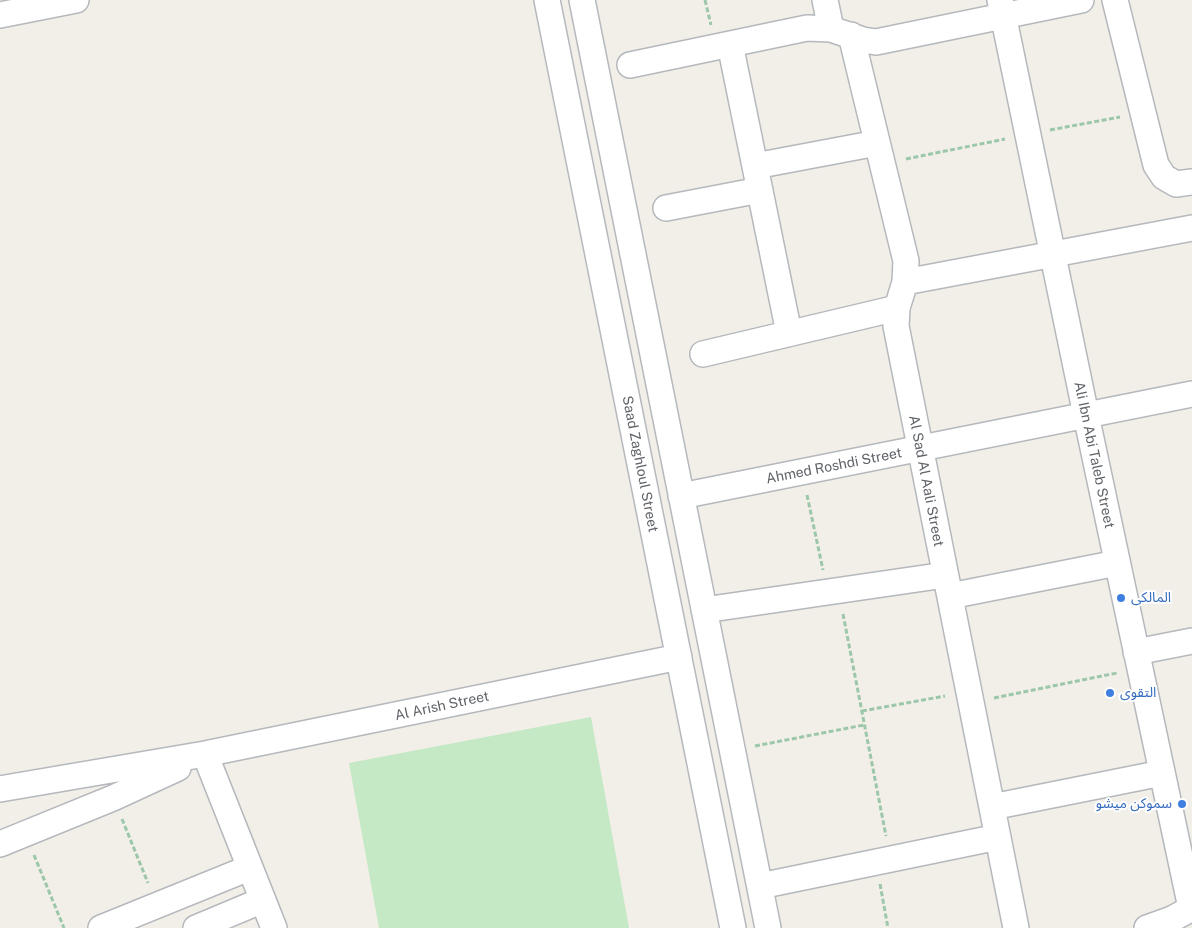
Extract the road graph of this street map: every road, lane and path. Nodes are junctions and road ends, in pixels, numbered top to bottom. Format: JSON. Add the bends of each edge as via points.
{"nodes":[{"id":1,"x":76,"y":0,"type":"edge"},
{"id":2,"x":547,"y":0,"type":"edge"},
{"id":3,"x":582,"y":0,"type":"edge"},
{"id":4,"x":825,"y":0,"type":"edge"},
{"id":5,"x":1081,"y":0,"type":"edge"},
{"id":6,"x":1115,"y":0,"type":"edge"},
{"id":7,"x":1002,"y":8,"type":"edge"},
{"id":8,"x":0,"y":15,"type":"edge"},
{"id":9,"x":841,"y":32,"type":"junction"},
{"id":10,"x":730,"y":44,"type":"junction"},
{"id":11,"x":630,"y":65,"type":"dead end"},
{"id":12,"x":877,"y":143,"type":"junction"},
{"id":13,"x":758,"y":178,"type":"junction"},
{"id":14,"x":1192,"y":185,"type":"edge"},
{"id":15,"x":666,"y":208,"type":"dead end"},
{"id":16,"x":1192,"y":228,"type":"edge"},
{"id":17,"x":1052,"y":254,"type":"junction"},
{"id":18,"x":905,"y":282,"type":"junction"},
{"id":19,"x":897,"y":308,"type":"junction"},
{"id":20,"x":789,"y":334,"type":"junction"},
{"id":21,"x":702,"y":354,"type":"dead end"},
{"id":22,"x":1192,"y":394,"type":"edge"},
{"id":23,"x":1086,"y":415,"type":"junction"},
{"id":24,"x":920,"y":448,"type":"junction"},
{"id":25,"x":803,"y":472,"type":"junction"},
{"id":26,"x":681,"y":496,"type":"junction"},
{"id":27,"x":1117,"y":563,"type":"junction"},
{"id":28,"x":948,"y":586,"type":"junction"},
{"id":29,"x":833,"y":592,"type":"junction"},
{"id":30,"x":704,"y":610,"type":"junction"},
{"id":31,"x":1192,"y":641,"type":"edge"},
{"id":32,"x":679,"y":657,"type":"junction"},
{"id":33,"x":1138,"y":660,"type":"junction"},
{"id":34,"x":970,"y":697,"type":"junction"},
{"id":35,"x":862,"y":711,"type":"junction"},
{"id":36,"x":864,"y":726,"type":"junction"},
{"id":37,"x":732,"y":750,"type":"junction"},
{"id":38,"x":205,"y":754,"type":"junction"},
{"id":39,"x":1162,"y":773,"type":"junction"},
{"id":40,"x":0,"y":789,"type":"edge"},
{"id":41,"x":113,"y":798,"type":"junction"},
{"id":42,"x":992,"y":807,"type":"junction"},
{"id":43,"x":25,"y":834,"type":"junction"},
{"id":44,"x":998,"y":836,"type":"junction"},
{"id":45,"x":0,"y":844,"type":"edge"},
{"id":46,"x":883,"y":861,"type":"junction"},
{"id":47,"x":250,"y":868,"type":"junction"},
{"id":48,"x":760,"y":886,"type":"junction"},
{"id":49,"x":263,"y":900,"type":"junction"},
{"id":50,"x":157,"y":905,"type":"junction"},
{"id":51,"x":1192,"y":908,"type":"edge"},
{"id":52,"x":64,"y":928,"type":"edge"},
{"id":53,"x":101,"y":928,"type":"edge"},
{"id":54,"x":196,"y":928,"type":"edge"},
{"id":55,"x":274,"y":928,"type":"edge"},
{"id":56,"x":734,"y":928,"type":"edge"},
{"id":57,"x":768,"y":928,"type":"edge"},
{"id":58,"x":888,"y":928,"type":"edge"},
{"id":59,"x":1016,"y":928,"type":"edge"},
{"id":60,"x":1147,"y":928,"type":"edge"}],
"edges":[{"from":1,"to":8,"type":"street"},
{"from":2,"to":32,"type":"street","name":"Saad Zaghloul Street"},
{"from":3,"to":26,"type":"street"},
{"from":4,"to":9,"type":"street","name":"Al Sad Al Aali Street"},
{"from":5,"to":7,"type":"street"},
{"from":6,"to":14,"type":"street","via":[[1156,165],[1164,177],[1176,184]]},
{"from":7,"to":9,"type":"street","via":[[876,42]]},
{"from":7,"to":17,"type":"street","name":"Ali Ibn Abi Taleb Street"},
{"from":9,"to":10,"type":"street","via":[[807,28]]},
{"from":9,"to":12,"type":"street","name":"Al Sad Al Aali Street"},
{"from":10,"to":11,"type":"street"},
{"from":10,"to":13,"type":"street"},
{"from":12,"to":13,"type":"street"},
{"from":12,"to":18,"type":"street","name":"Al Sad Al Aali Street","via":[[906,260]]},
{"from":13,"to":15,"type":"street"},
{"from":13,"to":20,"type":"street"},
{"from":16,"to":17,"type":"street"},
{"from":17,"to":18,"type":"street"},
{"from":17,"to":23,"type":"street","name":"Ali Ibn Abi Taleb Street"},
{"from":18,"to":19,"type":"street","name":"Al Sad Al Aali Street"},
{"from":19,"to":20,"type":"street"},
{"from":19,"to":24,"type":"street","name":"Al Sad Al Aali Street","via":[[896,326]]},
{"from":20,"to":21,"type":"street"},
{"from":22,"to":23,"type":"street","name":"Ahmed Roshdi Street"},
{"from":23,"to":24,"type":"street","name":"Ahmed Roshdi Street"},
{"from":23,"to":27,"type":"street","name":"Ali Ibn Abi Taleb Street"},
{"from":24,"to":25,"type":"street","name":"Ahmed Roshdi Street"},
{"from":24,"to":28,"type":"street","name":"Al Sad Al Aali Street"},
{"from":25,"to":26,"type":"street","name":"Ahmed Roshdi Street"},
{"from":25,"to":29,"type":"path"},
{"from":26,"to":30,"type":"street"},
{"from":27,"to":28,"type":"street"},
{"from":27,"to":33,"type":"street","name":"Ali Ibn Abi Taleb Street"},
{"from":28,"to":29,"type":"street"},
{"from":28,"to":34,"type":"street","name":"Al Sad Al Aali Street"},
{"from":29,"to":30,"type":"street"},
{"from":29,"to":35,"type":"path"},
{"from":30,"to":37,"type":"street"},
{"from":31,"to":33,"type":"street"},
{"from":32,"to":38,"type":"street","name":"Al Arish Street"},
{"from":32,"to":56,"type":"street","name":"Saad Zaghloul Street"},
{"from":33,"to":34,"type":"path"},
{"from":33,"to":39,"type":"street","name":"Ali Ibn Abi Taleb Street"},
{"from":34,"to":35,"type":"path"},
{"from":34,"to":42,"type":"street","name":"Al Sad Al Aali Street"},
{"from":35,"to":36,"type":"path"},
{"from":36,"to":37,"type":"path"},
{"from":36,"to":46,"type":"path"},
{"from":37,"to":48,"type":"street"},
{"from":38,"to":40,"type":"street","name":"Al Arish Street"},
{"from":38,"to":41,"type":"street","name":"Al Arish Street"},
{"from":38,"to":47,"type":"street"},
{"from":39,"to":42,"type":"street"},
{"from":39,"to":51,"type":"street","name":"Ali Ibn Abi Taleb Street"},
{"from":41,"to":43,"type":"street","name":"Al Arish Street"},
{"from":41,"to":50,"type":"path"},
{"from":42,"to":44,"type":"street","name":"Al Sad Al Aali Street"},
{"from":43,"to":45,"type":"street","name":"Al Arish Street"},
{"from":43,"to":52,"type":"path"},
{"from":44,"to":46,"type":"street"},
{"from":44,"to":59,"type":"street","name":"Al Sad Al Aali Street"},
{"from":46,"to":48,"type":"street"},
{"from":46,"to":58,"type":"path"},
{"from":47,"to":49,"type":"street"},
{"from":47,"to":50,"type":"street"},
{"from":48,"to":57,"type":"street"},
{"from":49,"to":54,"type":"street"},
{"from":49,"to":55,"type":"street"},
{"from":50,"to":53,"type":"street"},
{"from":51,"to":60,"type":"street"}]}
